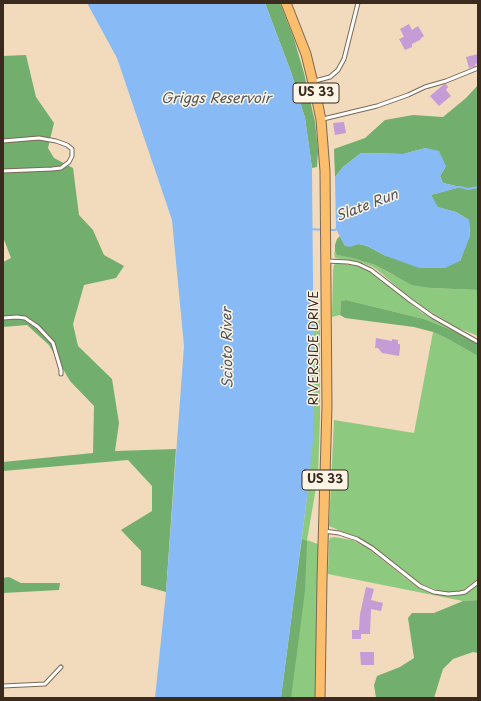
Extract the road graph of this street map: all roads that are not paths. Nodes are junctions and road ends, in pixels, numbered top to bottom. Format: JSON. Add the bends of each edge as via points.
{"nodes":[{"id":1,"x":286,"y":3,"type":"edge"},
{"id":2,"x":358,"y":3,"type":"edge"},
{"id":3,"x":478,"y":68,"type":"edge"},
{"id":4,"x":313,"y":82,"type":"junction"},
{"id":5,"x":321,"y":120,"type":"junction"},
{"id":6,"x":3,"y":141,"type":"edge"},
{"id":7,"x":3,"y":171,"type":"edge"},
{"id":8,"x":326,"y":261,"type":"junction"},
{"id":9,"x":3,"y":318,"type":"edge"},
{"id":10,"x":478,"y":342,"type":"edge"},
{"id":11,"x":61,"y":374,"type":"dead end"},
{"id":12,"x":324,"y":531,"type":"junction"},
{"id":13,"x":478,"y":582,"type":"edge"},
{"id":14,"x":61,"y":667,"type":"dead end"},
{"id":15,"x":3,"y":686,"type":"edge"},
{"id":16,"x":320,"y":698,"type":"edge"}],
"edges":[{"from":1,"to":4,"type":"main road","name":"RIVERSIDE DRIVE","number":"US 33","via":[[306,54]]},
{"from":2,"to":4,"type":"lane","via":[[344,58],[338,70],[330,77]]},
{"from":3,"to":5,"type":"lane","via":[[377,106]]},
{"from":4,"to":5,"type":"main road","name":"RIVERSIDE DRIVE","number":"US 33"},
{"from":5,"to":8,"type":"main road","name":"RIVERSIDE DRIVE","number":"US 33","via":[[325,171]]},
{"from":6,"to":7,"type":"lane","via":[[39,138],[56,140],[72,150],[72,156],[61,168]]},
{"from":8,"to":10,"type":"lane","via":[[348,262],[371,270],[432,316]]},
{"from":8,"to":12,"type":"main road","name":"RIVERSIDE DRIVE","number":"US 33","via":[[327,406]]},
{"from":9,"to":11,"type":"lane","via":[[25,318],[38,327],[53,343]]},
{"from":12,"to":13,"type":"lane","via":[[357,539],[420,586],[434,592],[460,594]]},
{"from":12,"to":16,"type":"main road","name":"RIVERSIDE DRIVE","number":"US 33"},
{"from":14,"to":15,"type":"lane","via":[[45,684]]}]}
